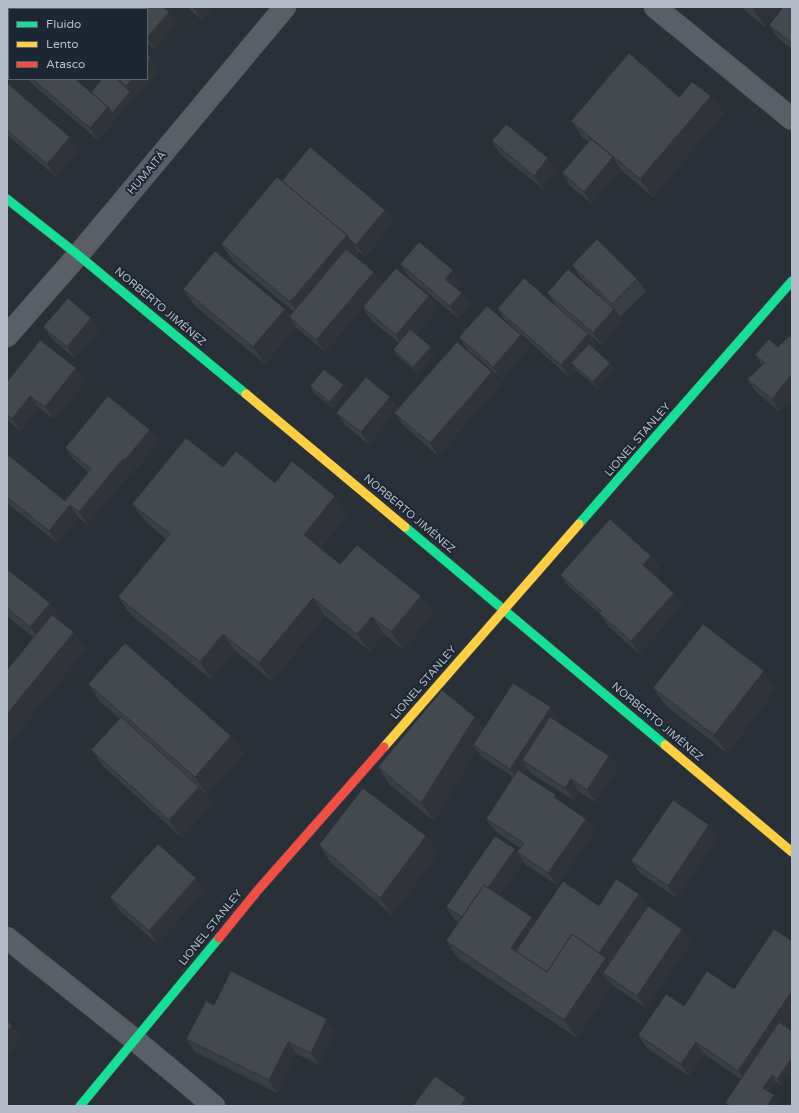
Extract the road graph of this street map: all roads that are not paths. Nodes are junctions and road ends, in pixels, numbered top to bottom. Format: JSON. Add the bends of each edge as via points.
{"nodes":[{"id":1,"x":285,"y":7,"type":"edge"},
{"id":2,"x":655,"y":7,"type":"edge"},
{"id":3,"x":792,"y":119,"type":"edge"},
{"id":4,"x":7,"y":200,"type":"edge"},
{"id":5,"x":78,"y":255,"type":"junction"},
{"id":6,"x":792,"y":281,"type":"edge"},
{"id":7,"x":7,"y":336,"type":"edge"},
{"id":8,"x":506,"y":610,"type":"junction"},
{"id":9,"x":792,"y":852,"type":"edge"},
{"id":10,"x":7,"y":938,"type":"edge"},
{"id":11,"x":135,"y":1040,"type":"junction"},
{"id":12,"x":80,"y":1106,"type":"edge"},
{"id":13,"x":214,"y":1106,"type":"edge"}],
"edges":[{"from":1,"to":5,"type":"street","name":"HUMAITÁ"},
{"from":2,"to":3,"type":"street"},
{"from":4,"to":5,"type":"street","name":"NORBERTO JIMÉNEZ"},
{"from":5,"to":7,"type":"street","name":"HUMAITÁ"},
{"from":5,"to":8,"type":"street","name":"NORBERTO JIMÉNEZ"},
{"from":6,"to":8,"type":"street","name":"LIONEL STANLEY"},
{"from":8,"to":9,"type":"street","name":"NORBERTO JIMÉNEZ"},
{"from":8,"to":11,"type":"street","name":"LIONEL STANLEY","via":[[258,890]]},
{"from":10,"to":11,"type":"street"},
{"from":11,"to":12,"type":"street","name":"LIONEL STANLEY"},
{"from":11,"to":13,"type":"street"}]}
